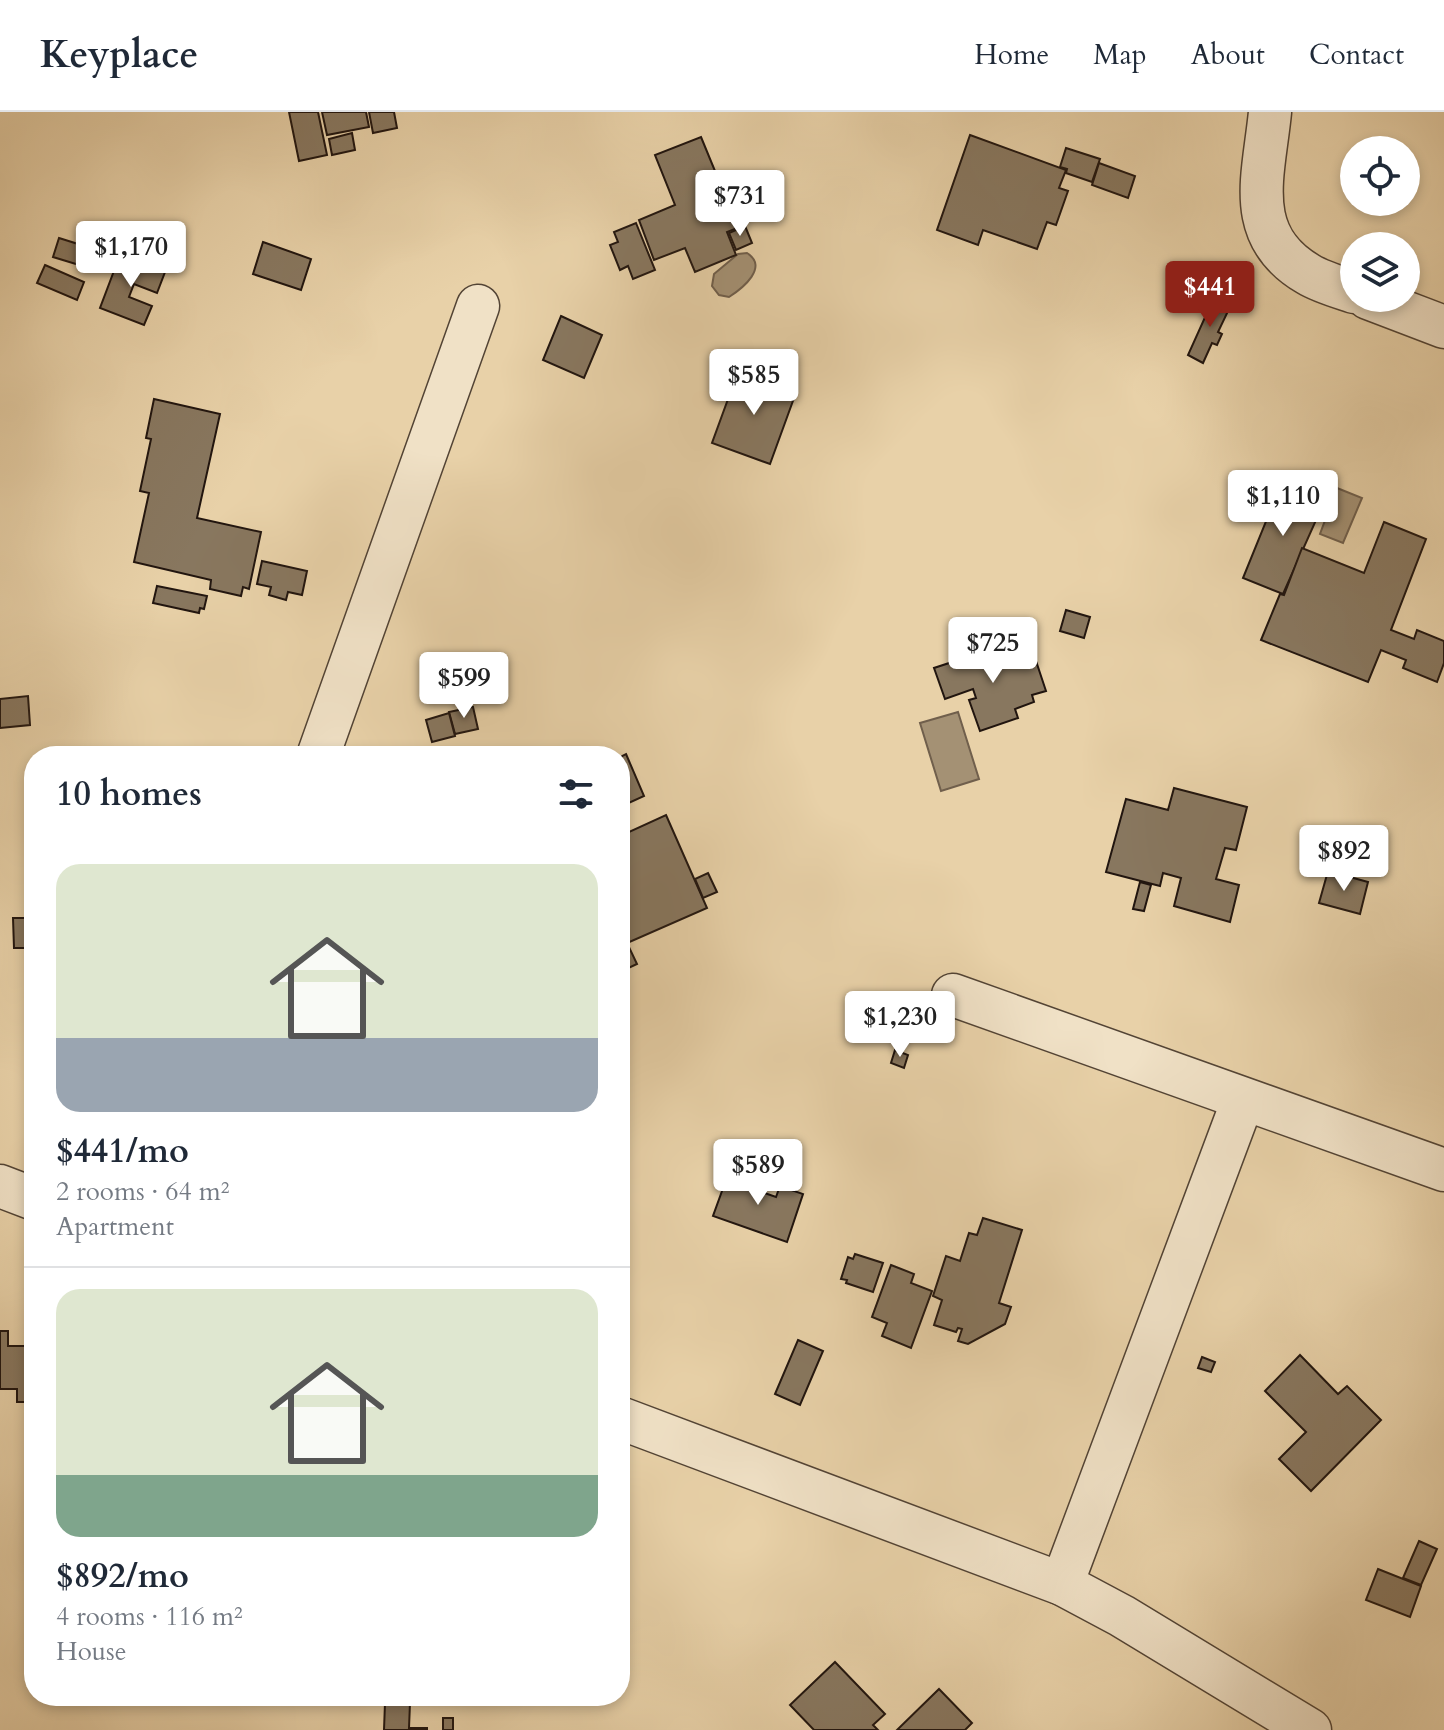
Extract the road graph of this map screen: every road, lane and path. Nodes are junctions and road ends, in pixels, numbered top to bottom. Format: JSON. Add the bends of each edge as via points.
{"nodes":[{"id":1,"x":1270,"y":112,"type":"edge"},
{"id":2,"x":1340,"y":287,"type":"edge"},
{"id":3,"x":478,"y":306,"type":"dead end"},
{"id":4,"x":1405,"y":312,"type":"edge"},
{"id":5,"x":1444,"y":327,"type":"edge"},
{"id":6,"x":322,"y":746,"type":"edge"},
{"id":7,"x":953,"y":995,"type":"dead end"},
{"id":8,"x":1243,"y":1100,"type":"junction"},
{"id":9,"x":1444,"y":1170,"type":"edge"},
{"id":10,"x":0,"y":1186,"type":"edge"},
{"id":11,"x":24,"y":1195,"type":"edge"},
{"id":12,"x":630,"y":1422,"type":"edge"},
{"id":13,"x":1062,"y":1584,"type":"junction"},
{"id":14,"x":1310,"y":1730,"type":"edge"}],
"edges":[{"from":1,"to":2,"type":"street","via":[[1261,189],[1267,231],[1276,248],[1308,274]]},
{"from":3,"to":6,"type":"street"},
{"from":4,"to":5,"type":"street"},
{"from":7,"to":8,"type":"street"},
{"from":8,"to":9,"type":"street"},
{"from":8,"to":13,"type":"street"},
{"from":10,"to":11,"type":"street"},
{"from":12,"to":13,"type":"street"},
{"from":13,"to":14,"type":"street"}]}
